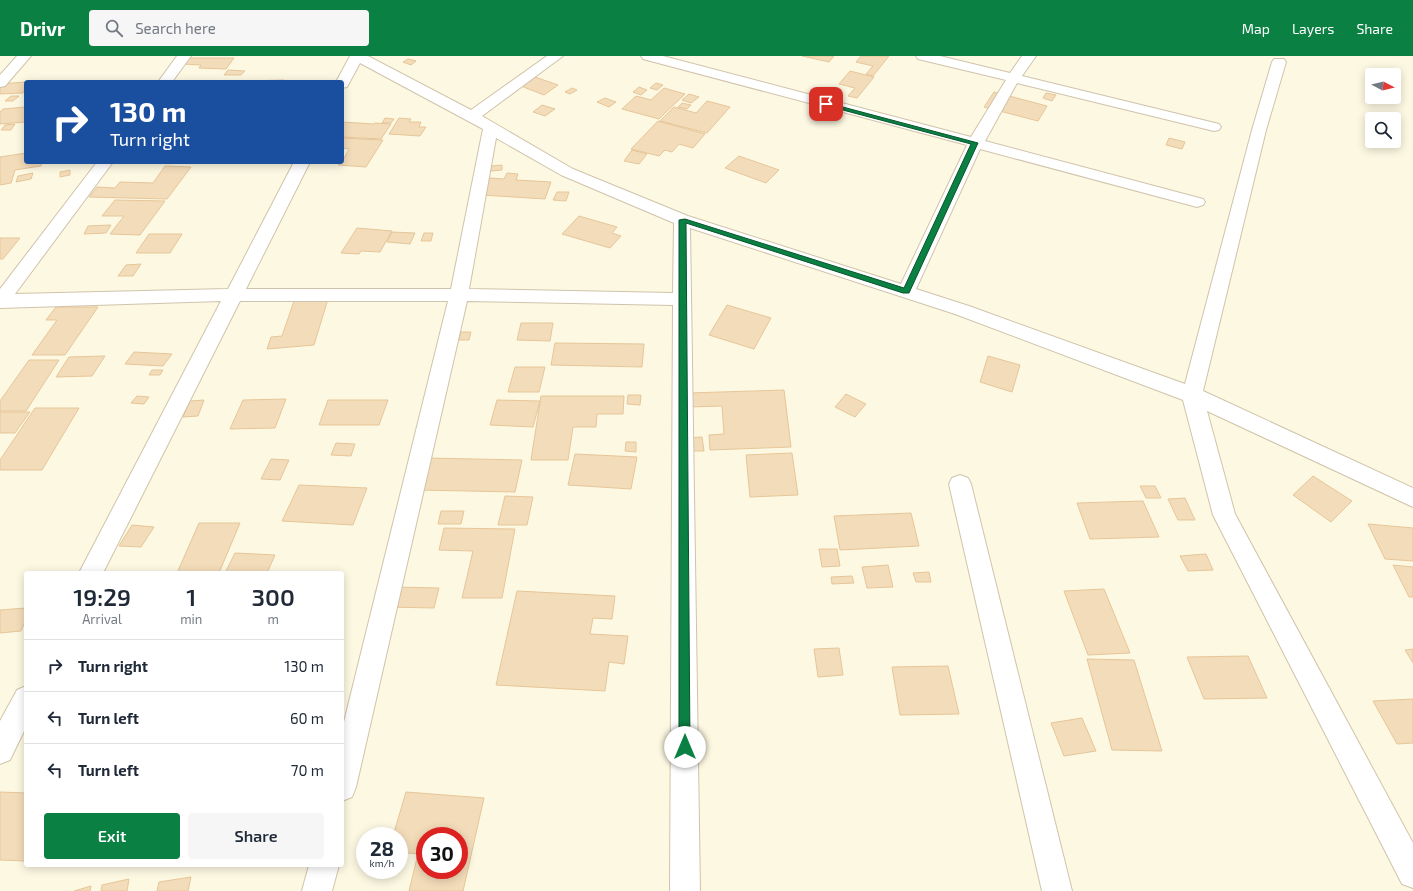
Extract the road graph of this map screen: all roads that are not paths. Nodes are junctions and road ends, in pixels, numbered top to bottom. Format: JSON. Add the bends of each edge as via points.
{"nodes":[{"id":1,"x":24,"y":56,"type":"edge"},
{"id":2,"x":184,"y":56,"type":"edge"},
{"id":3,"x":357,"y":56,"type":"edge"},
{"id":4,"x":556,"y":56,"type":"edge"},
{"id":5,"x":648,"y":56,"type":"edge"},
{"id":6,"x":923,"y":56,"type":"edge"},
{"id":7,"x":1029,"y":56,"type":"edge"},
{"id":8,"x":6,"y":58,"type":"dead end"},
{"id":9,"x":1279,"y":62,"type":"dead end"},
{"id":10,"x":1013,"y":78,"type":"junction"},
{"id":11,"x":166,"y":80,"type":"edge"},
{"id":12,"x":344,"y":80,"type":"edge"},
{"id":13,"x":0,"y":83,"type":"edge"},
{"id":14,"x":472,"y":116,"type":"junction"},
{"id":15,"x":491,"y":127,"type":"junction"},
{"id":16,"x":1214,"y":127,"type":"dead end"},
{"id":17,"x":975,"y":143,"type":"junction"},
{"id":18,"x":103,"y":164,"type":"edge"},
{"id":19,"x":301,"y":164,"type":"edge"},
{"id":20,"x":1197,"y":202,"type":"dead end"},
{"id":21,"x":682,"y":220,"type":"junction"},
{"id":22,"x":906,"y":292,"type":"junction"},
{"id":23,"x":234,"y":295,"type":"junction"},
{"id":24,"x":458,"y":296,"type":"junction"},
{"id":25,"x":683,"y":299,"type":"junction"},
{"id":26,"x":0,"y":301,"type":"edge"},
{"id":27,"x":1192,"y":395,"type":"junction"},
{"id":28,"x":960,"y":484,"type":"dead end"},
{"id":29,"x":1413,"y":498,"type":"edge"},
{"id":30,"x":92,"y":571,"type":"edge"},
{"id":31,"x":24,"y":704,"type":"edge"},
{"id":32,"x":0,"y":750,"type":"edge"},
{"id":33,"x":344,"y":779,"type":"edge"},
{"id":34,"x":323,"y":867,"type":"edge"},
{"id":35,"x":1413,"y":873,"type":"edge"},
{"id":36,"x":317,"y":891,"type":"edge"},
{"id":37,"x":685,"y":891,"type":"edge"},
{"id":38,"x":1057,"y":891,"type":"edge"}],
"edges":[{"from":1,"to":8,"type":"street"},
{"from":1,"to":13,"type":"street"},
{"from":2,"to":11,"type":"street"},
{"from":3,"to":12,"type":"street"},
{"from":3,"to":14,"type":"street"},
{"from":4,"to":14,"type":"street"},
{"from":5,"to":17,"type":"street"},
{"from":6,"to":10,"type":"street"},
{"from":7,"to":10,"type":"street"},
{"from":9,"to":27,"type":"street","via":[[1258,130]]},
{"from":10,"to":16,"type":"street"},
{"from":10,"to":17,"type":"street"},
{"from":14,"to":15,"type":"street"},
{"from":15,"to":21,"type":"street","via":[[567,172]]},
{"from":15,"to":24,"type":"street"},
{"from":17,"to":20,"type":"street"},
{"from":17,"to":22,"type":"street"},
{"from":18,"to":26,"type":"street"},
{"from":19,"to":23,"type":"street"},
{"from":21,"to":22,"type":"street"},
{"from":21,"to":25,"type":"street"},
{"from":22,"to":27,"type":"street","via":[[962,310]]},
{"from":23,"to":24,"type":"street"},
{"from":23,"to":26,"type":"street"},
{"from":23,"to":30,"type":"street"},
{"from":24,"to":25,"type":"street"},
{"from":24,"to":33,"type":"street"},
{"from":25,"to":37,"type":"street"},
{"from":27,"to":29,"type":"street"},
{"from":27,"to":35,"type":"street","via":[[1224,515]]},
{"from":28,"to":38,"type":"street"},
{"from":31,"to":32,"type":"street"},
{"from":34,"to":36,"type":"street"}]}
